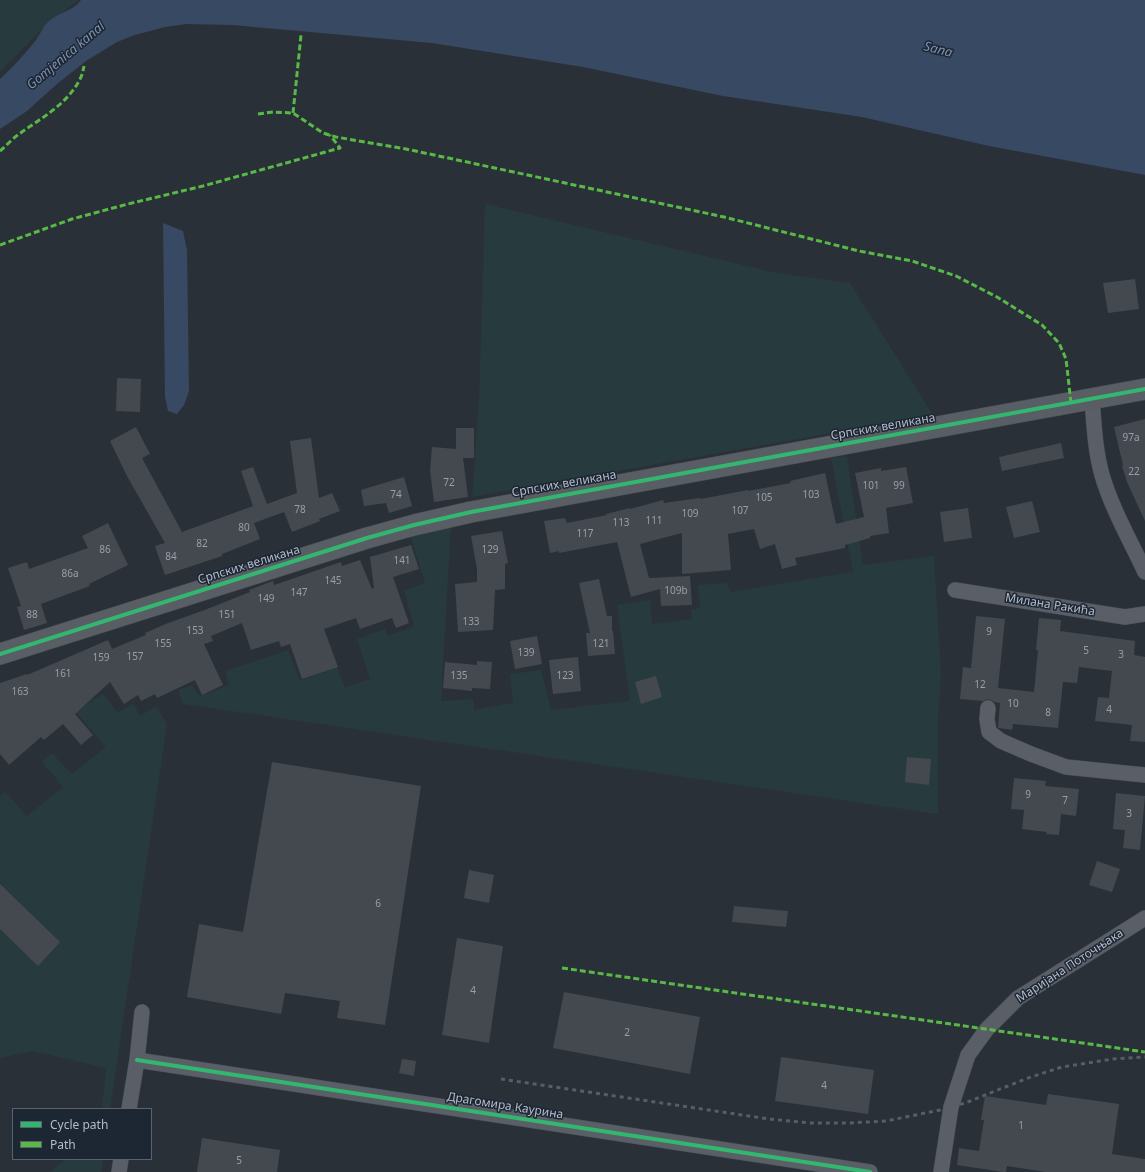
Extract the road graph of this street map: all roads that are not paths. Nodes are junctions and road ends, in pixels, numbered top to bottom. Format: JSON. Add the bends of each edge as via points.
{"nodes":[{"id":1,"x":1145,"y":389,"type":"edge"},
{"id":2,"x":1092,"y":399,"type":"junction"},
{"id":3,"x":1145,"y":572,"type":"edge"},
{"id":4,"x":955,"y":590,"type":"dead end"},
{"id":5,"x":1145,"y":614,"type":"edge"},
{"id":6,"x":0,"y":654,"type":"edge"},
{"id":7,"x":988,"y":708,"type":"dead end"},
{"id":8,"x":1145,"y":775,"type":"edge"},
{"id":9,"x":1145,"y":918,"type":"edge"},
{"id":10,"x":142,"y":1012,"type":"dead end"},
{"id":11,"x":137,"y":1060,"type":"junction"},
{"id":12,"x":129,"y":1108,"type":"edge"},
{"id":13,"x":121,"y":1160,"type":"edge"},
{"id":14,"x":118,"y":1172,"type":"edge"},
{"id":15,"x":870,"y":1172,"type":"edge"},
{"id":16,"x":941,"y":1172,"type":"edge"}],
"edges":[{"from":1,"to":2,"type":"main road","name":"Српских великана"},
{"from":2,"to":3,"type":"street","via":[[1095,437],[1102,474],[1114,507]]},
{"from":2,"to":6,"type":"main road","name":"Српских великана","via":[[536,499],[414,525]]},
{"from":4,"to":5,"type":"street","name":"Милана Ракића","via":[[1125,617]]},
{"from":7,"to":8,"type":"street","via":[[989,732],[1001,741],[1031,754],[1066,767]]},
{"from":9,"to":16,"type":"street","name":"Маријана Поточњака","via":[[1018,998],[987,1029],[968,1055],[951,1107]]},
{"from":10,"to":11,"type":"street"},
{"from":11,"to":12,"type":"street"},
{"from":11,"to":15,"type":"street","name":"Драгомира Каурина"},
{"from":13,"to":14,"type":"street"}]}
